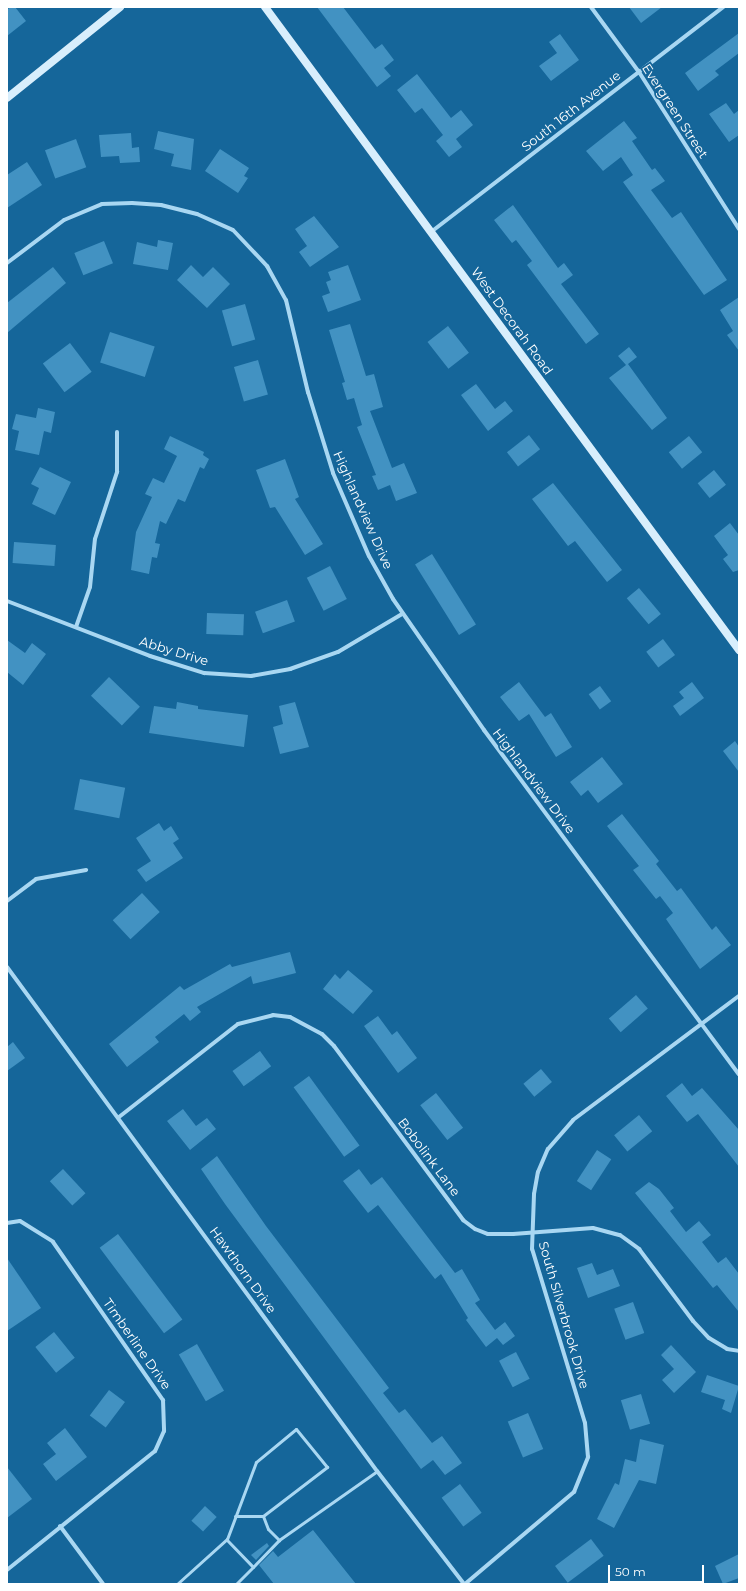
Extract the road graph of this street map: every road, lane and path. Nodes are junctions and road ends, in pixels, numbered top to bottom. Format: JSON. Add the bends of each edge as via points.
{"nodes":[{"id":1,"x":120,"y":7,"type":"edge"},
{"id":2,"x":265,"y":7,"type":"edge"},
{"id":3,"x":590,"y":7,"type":"edge"},
{"id":4,"x":723,"y":7,"type":"edge"},
{"id":5,"x":639,"y":72,"type":"junction"},
{"id":6,"x":7,"y":98,"type":"edge"},
{"id":7,"x":739,"y":229,"type":"edge"},
{"id":8,"x":431,"y":232,"type":"junction"},
{"id":9,"x":7,"y":263,"type":"edge"},
{"id":10,"x":117,"y":432,"type":"dead end"},
{"id":11,"x":7,"y":601,"type":"edge"},
{"id":12,"x":402,"y":614,"type":"junction"},
{"id":13,"x":76,"y":627,"type":"junction"},
{"id":14,"x":739,"y":650,"type":"edge"},
{"id":15,"x":86,"y":870,"type":"dead end"},
{"id":16,"x":7,"y":901,"type":"edge"},
{"id":17,"x":7,"y":968,"type":"edge"},
{"id":18,"x":739,"y":996,"type":"edge"},
{"id":19,"x":702,"y":1024,"type":"junction"},
{"id":20,"x":739,"y":1074,"type":"edge"},
{"id":21,"x":119,"y":1117,"type":"junction"},
{"id":22,"x":7,"y":1223,"type":"edge"},
{"id":23,"x":531,"y":1232,"type":"junction"},
{"id":24,"x":739,"y":1351,"type":"edge"},
{"id":25,"x":377,"y":1471,"type":"junction"},
{"id":26,"x":236,"y":1516,"type":"junction"},
{"id":27,"x":262,"y":1516,"type":"junction"},
{"id":28,"x":60,"y":1526,"type":"junction"},
{"id":29,"x":227,"y":1538,"type":"junction"},
{"id":30,"x":279,"y":1540,"type":"junction"},
{"id":31,"x":253,"y":1567,"type":"junction"},
{"id":32,"x":7,"y":1570,"type":"edge"},
{"id":33,"x":103,"y":1584,"type":"edge"},
{"id":34,"x":178,"y":1584,"type":"edge"},
{"id":35,"x":236,"y":1584,"type":"edge"},
{"id":36,"x":465,"y":1584,"type":"edge"}],
"edges":[{"from":1,"to":6,"type":"street"},
{"from":2,"to":8,"type":"street","name":"West Decorah Road"},
{"from":3,"to":5,"type":"street","name":"Evergreen Street"},
{"from":4,"to":5,"type":"street","name":"South 16th Avenue"},
{"from":5,"to":7,"type":"street","name":"Evergreen Street"},
{"from":5,"to":8,"type":"street","name":"South 16th Avenue"},
{"from":8,"to":14,"type":"street","name":"West Decorah Road"},
{"from":9,"to":12,"type":"street","name":"Highlandview Drive","via":[[64,220],[102,204],[161,205],[197,214],[233,230],[267,266],[286,300],[308,392],[333,473],[369,556]]},
{"from":10,"to":13,"type":"street","via":[[117,472],[95,539],[90,586]]},
{"from":11,"to":13,"type":"street","name":"Abby Drive"},
{"from":12,"to":13,"type":"street","name":"Abby Drive","via":[[338,652],[290,669],[251,676],[204,673],[150,656]]},
{"from":12,"to":19,"type":"street","name":"Highlandview Drive"},
{"from":15,"to":16,"type":"street","via":[[36,879]]},
{"from":17,"to":21,"type":"street","name":"Hawthorn Drive"},
{"from":18,"to":19,"type":"street","name":"South Silverbrook Drive"},
{"from":19,"to":20,"type":"street","name":"Highlandview Drive"},
{"from":19,"to":23,"type":"street","name":"South Silverbrook Drive","via":[[586,1109],[561,1131],[548,1149],[538,1172]]},
{"from":21,"to":23,"type":"street","name":"Bobolink Lane","via":[[238,1024],[272,1015],[290,1017],[322,1034],[334,1046],[463,1220],[488,1234]]},
{"from":21,"to":25,"type":"street","name":"Hawthorn Drive"},
{"from":22,"to":28,"type":"street","name":"Timberline Drive","via":[[20,1221],[53,1242],[163,1400],[164,1431],[155,1450]]},
{"from":23,"to":24,"type":"street","name":"Bobolink Lane","via":[[593,1228],[620,1235],[639,1249],[693,1321],[709,1338],[727,1349]]},
{"from":23,"to":36,"type":"street","name":"South Silverbrook Drive","via":[[532,1249],[586,1423],[588,1457],[574,1492]]},
{"from":25,"to":30,"type":"lane"},
{"from":25,"to":36,"type":"street","name":"Hawthorn Drive"},
{"from":26,"to":27,"type":"lane"},
{"from":26,"to":27,"type":"lane","via":[[256,1462],[296,1429],[327,1467]]},
{"from":26,"to":29,"type":"lane"},
{"from":27,"to":30,"type":"lane","via":[[268,1529]]},
{"from":28,"to":32,"type":"street","name":"Timberline Drive"},
{"from":28,"to":33,"type":"street"},
{"from":29,"to":31,"type":"lane"},
{"from":29,"to":34,"type":"lane"},
{"from":30,"to":31,"type":"lane"},
{"from":31,"to":35,"type":"lane"}]}
